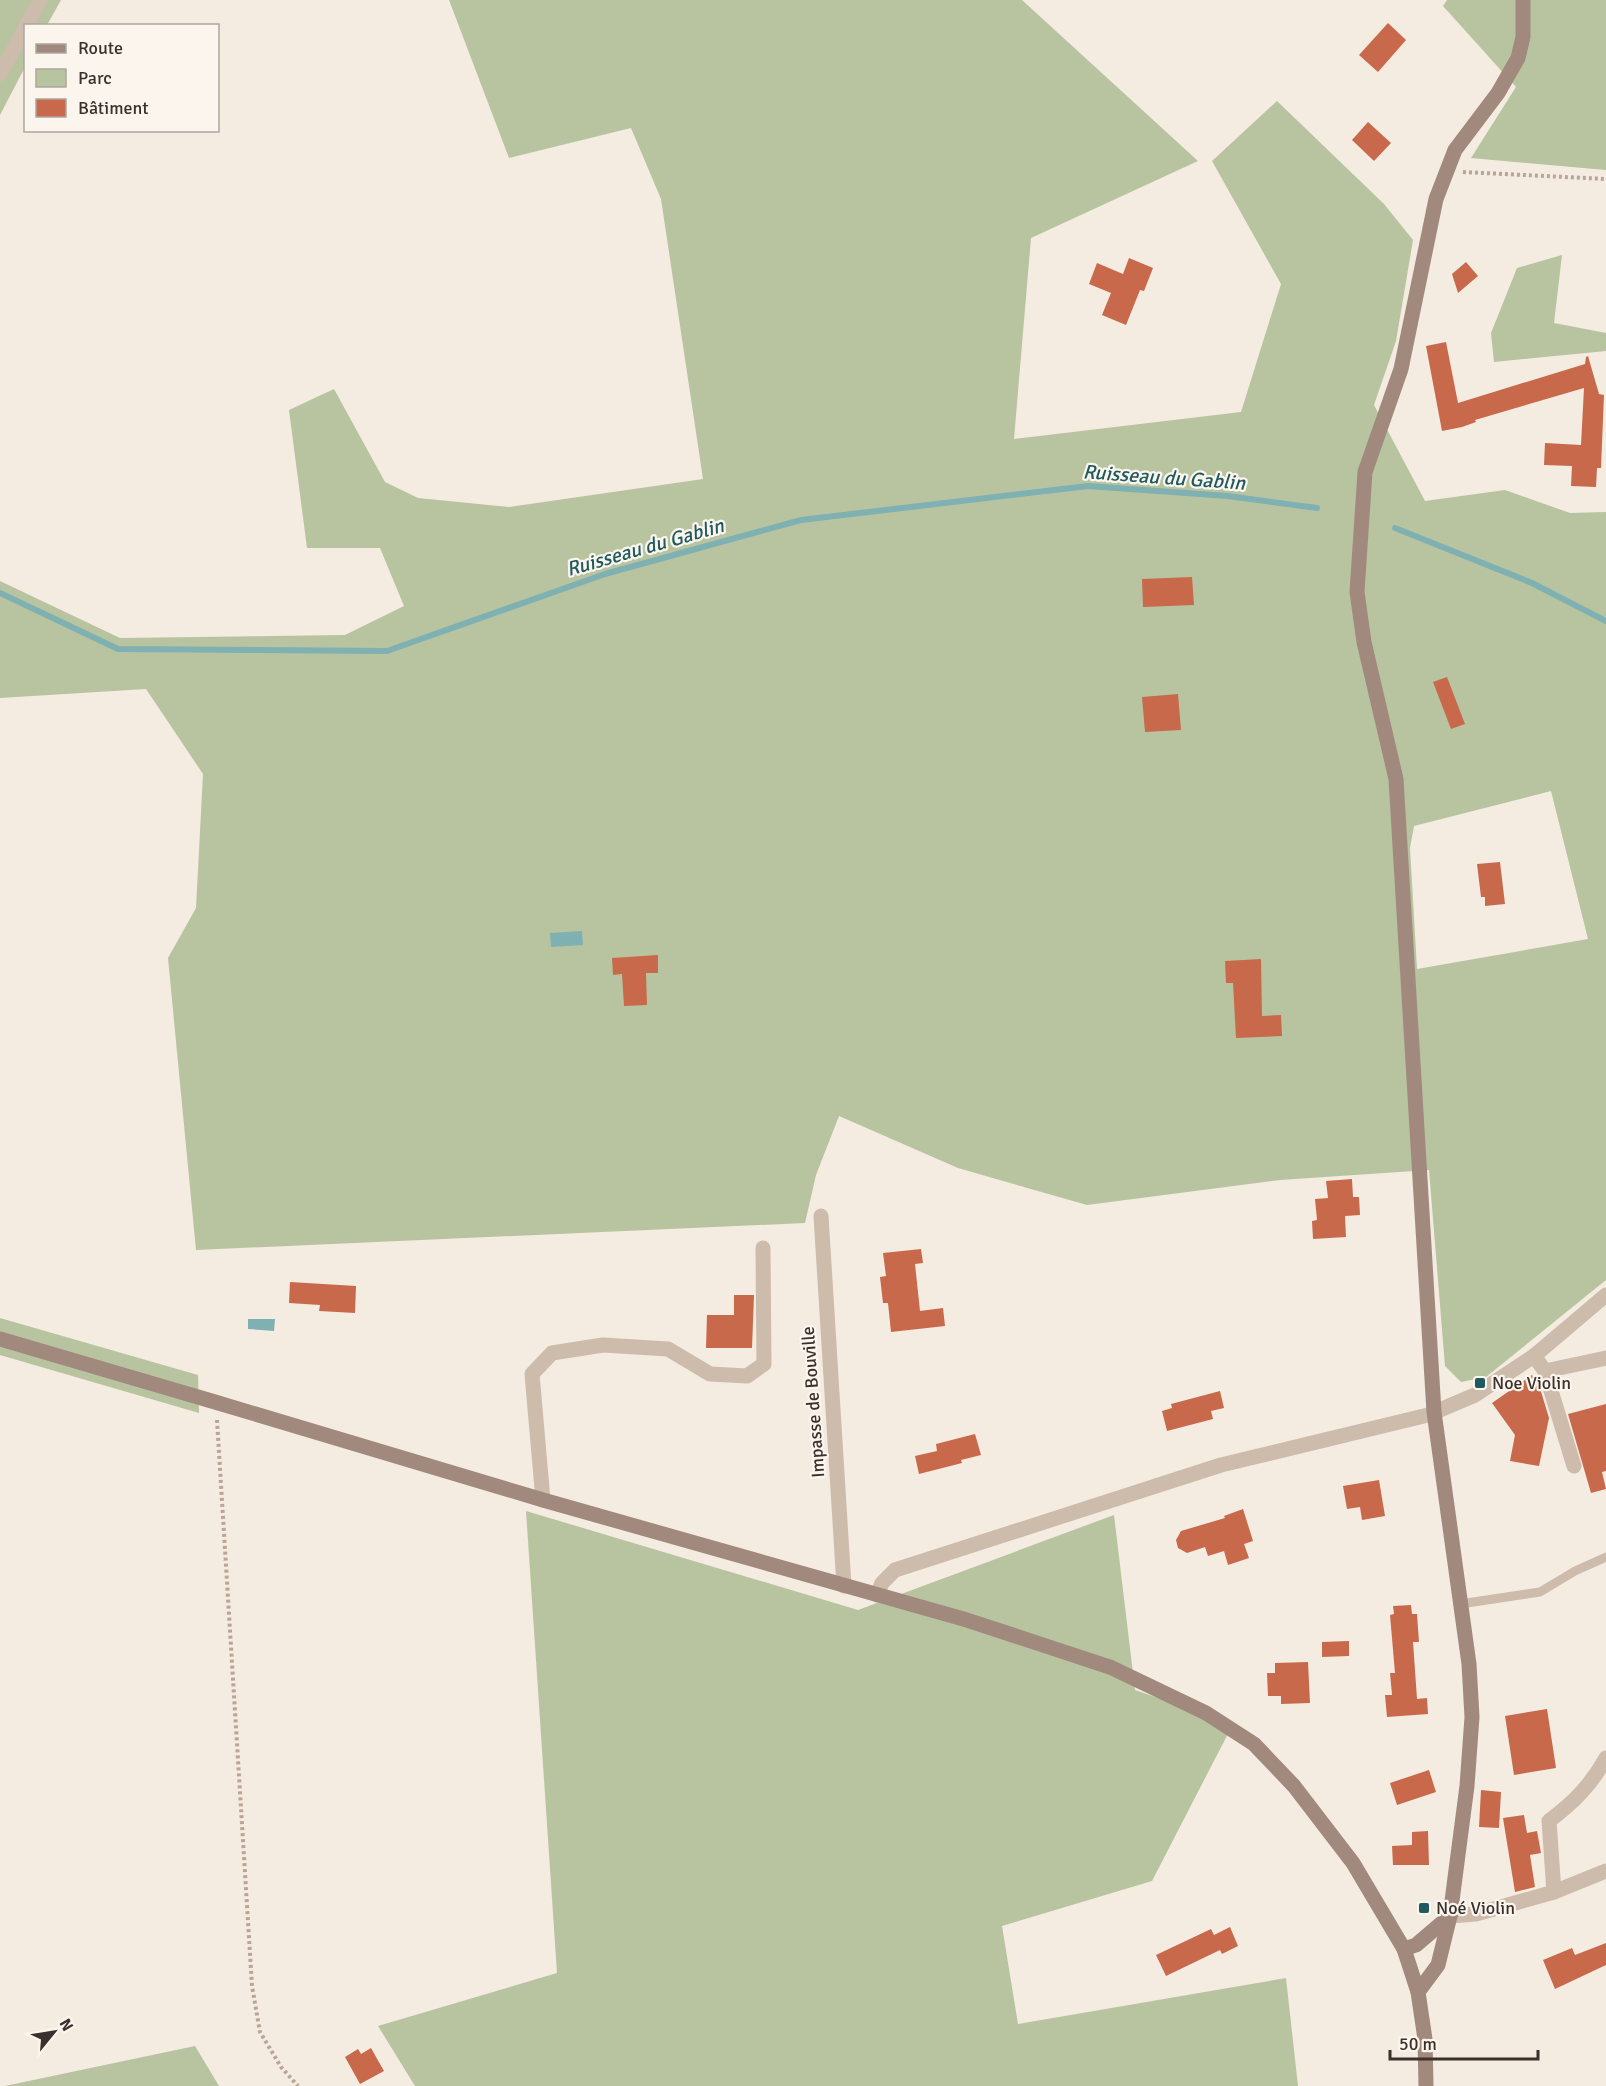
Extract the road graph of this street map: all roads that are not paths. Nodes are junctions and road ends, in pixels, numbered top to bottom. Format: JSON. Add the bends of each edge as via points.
{"nodes":[{"id":1,"x":40,"y":0,"type":"edge"},
{"id":2,"x":1522,"y":0,"type":"edge"},
{"id":3,"x":27,"y":24,"type":"edge"},
{"id":4,"x":24,"y":30,"type":"edge"},
{"id":5,"x":0,"y":75,"type":"edge"},
{"id":6,"x":821,"y":1216,"type":"dead end"},
{"id":7,"x":763,"y":1248,"type":"dead end"},
{"id":8,"x":1606,"y":1295,"type":"edge"},
{"id":9,"x":0,"y":1340,"type":"edge"},
{"id":10,"x":1534,"y":1356,"type":"junction"},
{"id":11,"x":1606,"y":1358,"type":"edge"},
{"id":12,"x":1545,"y":1371,"type":"junction"},
{"id":13,"x":1434,"y":1412,"type":"junction"},
{"id":14,"x":1574,"y":1466,"type":"dead end"},
{"id":15,"x":543,"y":1500,"type":"junction"},
{"id":16,"x":1606,"y":1557,"type":"edge"},
{"id":17,"x":844,"y":1586,"type":"junction"},
{"id":18,"x":877,"y":1595,"type":"junction"},
{"id":19,"x":1460,"y":1604,"type":"junction"},
{"id":20,"x":1606,"y":1758,"type":"edge"},
{"id":21,"x":1606,"y":1871,"type":"edge"},
{"id":22,"x":1554,"y":1892,"type":"junction"},
{"id":23,"x":1450,"y":1916,"type":"junction"},
{"id":24,"x":1404,"y":1949,"type":"junction"},
{"id":25,"x":1418,"y":1992,"type":"junction"},
{"id":26,"x":1426,"y":2086,"type":"edge"}],
"edges":[{"from":1,"to":3,"type":"street"},
{"from":2,"to":13,"type":"street","via":[[1523,37],[1518,58],[1498,93],[1455,150],[1436,199],[1401,369],[1365,472],[1356,592],[1396,779]]},
{"from":4,"to":5,"type":"street"},
{"from":6,"to":17,"type":"street","name":"Impasse de Bouville"},
{"from":7,"to":15,"type":"street","via":[[764,1364],[747,1376],[711,1374],[668,1349],[603,1346],[552,1353],[532,1374]]},
{"from":8,"to":10,"type":"street"},
{"from":9,"to":15,"type":"street"},
{"from":10,"to":12,"type":"street"},
{"from":10,"to":13,"type":"street","via":[[1475,1395]]},
{"from":11,"to":12,"type":"street"},
{"from":12,"to":14,"type":"street"},
{"from":13,"to":18,"type":"street","via":[[1221,1465],[895,1570]]},
{"from":13,"to":19,"type":"street"},
{"from":15,"to":17,"type":"street"},
{"from":16,"to":19,"type":"lane","via":[[1540,1592]]},
{"from":17,"to":18,"type":"street"},
{"from":18,"to":24,"type":"street","via":[[1110,1667],[1206,1713],[1254,1744],[1294,1786],[1353,1863]]},
{"from":19,"to":23,"type":"street","via":[[1472,1717]]},
{"from":20,"to":22,"type":"street","via":[[1593,1780],[1549,1821]]},
{"from":21,"to":22,"type":"street"},
{"from":22,"to":23,"type":"street","via":[[1476,1914]]},
{"from":23,"to":24,"type":"street","via":[[1416,1945]]},
{"from":23,"to":25,"type":"street","via":[[1438,1965]]},
{"from":24,"to":25,"type":"street"},
{"from":25,"to":26,"type":"street"}]}
